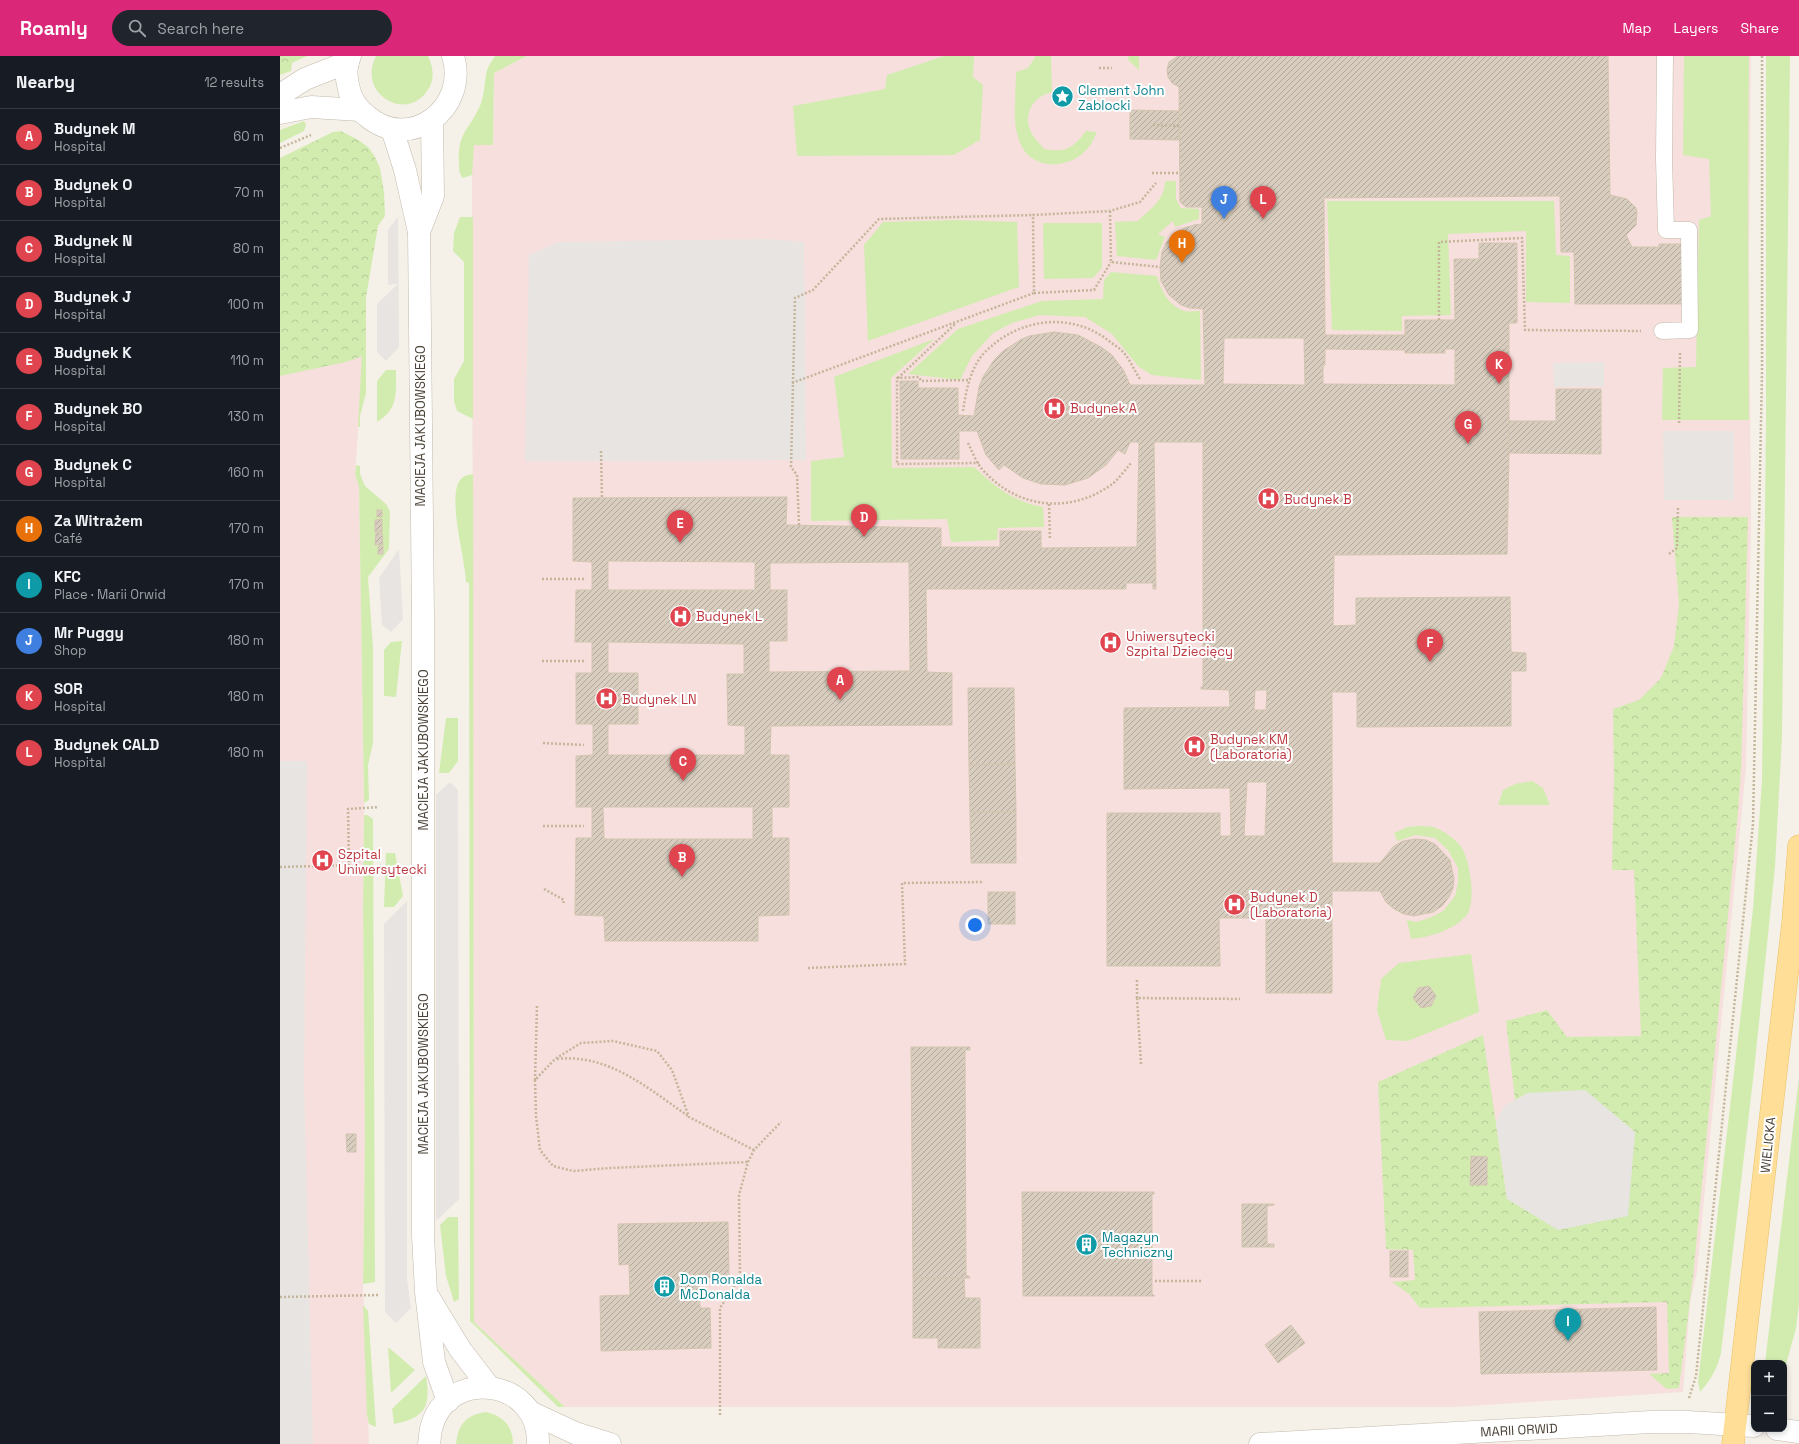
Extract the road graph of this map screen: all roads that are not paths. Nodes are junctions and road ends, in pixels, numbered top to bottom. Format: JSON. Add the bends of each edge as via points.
{"nodes":[{"id":1,"x":454,"y":56,"type":"edge"},
{"id":2,"x":1665,"y":56,"type":"edge"},
{"id":3,"x":349,"y":59,"type":"edge"},
{"id":4,"x":280,"y":95,"type":"edge"},
{"id":5,"x":360,"y":110,"type":"junction"},
{"id":6,"x":280,"y":113,"type":"edge"},
{"id":7,"x":432,"y":120,"type":"junction"},
{"id":8,"x":392,"y":129,"type":"junction"},
{"id":9,"x":419,"y":232,"type":"junction"},
{"id":10,"x":1662,"y":331,"type":"road end"},
{"id":11,"x":1799,"y":846,"type":"edge"},
{"id":12,"x":426,"y":1292,"type":"junction"},
{"id":13,"x":489,"y":1387,"type":"junction"},
{"id":14,"x":448,"y":1401,"type":"junction"},
{"id":15,"x":532,"y":1413,"type":"junction"},
{"id":16,"x":1787,"y":1430,"type":"edge"},
{"id":17,"x":1741,"y":1432,"type":"edge"},
{"id":18,"x":1799,"y":1432,"type":"edge"},
{"id":19,"x":429,"y":1444,"type":"edge"},
{"id":20,"x":538,"y":1444,"type":"edge"},
{"id":21,"x":610,"y":1444,"type":"edge"},
{"id":22,"x":1274,"y":1444,"type":"edge"}],
"edges":[{"from":1,"to":7,"type":"street","via":[[457,75],[454,92],[445,108]]},
{"from":2,"to":10,"type":"lane","via":[[1666,230],[1689,230],[1690,330]]},
{"from":3,"to":4,"type":"street","via":[[304,79]]},
{"from":3,"to":5,"type":"street","via":[[347,78],[350,95]]},
{"from":5,"to":6,"type":"street","via":[[311,107]]},
{"from":5,"to":8,"type":"street","via":[[374,122]]},
{"from":7,"to":8,"type":"street","via":[[420,126]]},
{"from":7,"to":9,"type":"street","name":"MACIEJA JAKUBOWSKIEGO","via":[[433,196]]},
{"from":8,"to":9,"type":"street","name":"MACIEJA JAKUBOWSKIEGO","via":[[405,170]]},
{"from":9,"to":12,"type":"street","name":"MACIEJA JAKUBOWSKIEGO","via":[[423,640],[423,1236]]},
{"from":11,"to":17,"type":"main road","name":"WIELICKA"},
{"from":12,"to":13,"type":"street","name":"MACIEJA JAKUBOWSKIEGO","via":[[460,1349]]},
{"from":12,"to":14,"type":"street","name":"MACIEJA JAKUBOWSKIEGO","via":[[434,1362]]},
{"from":13,"to":14,"type":"street","via":[[467,1390]]},
{"from":13,"to":15,"type":"street","via":[[505,1391],[520,1400]]},
{"from":14,"to":19,"type":"street","via":[[437,1413],[431,1428]]},
{"from":15,"to":20,"type":"street","via":[[538,1432]]},
{"from":15,"to":21,"type":"street","via":[[576,1433]]},
{"from":16,"to":18,"type":"street"},
{"from":17,"to":22,"type":"street","name":"MARII ORWID","via":[[1651,1422]]}]}
